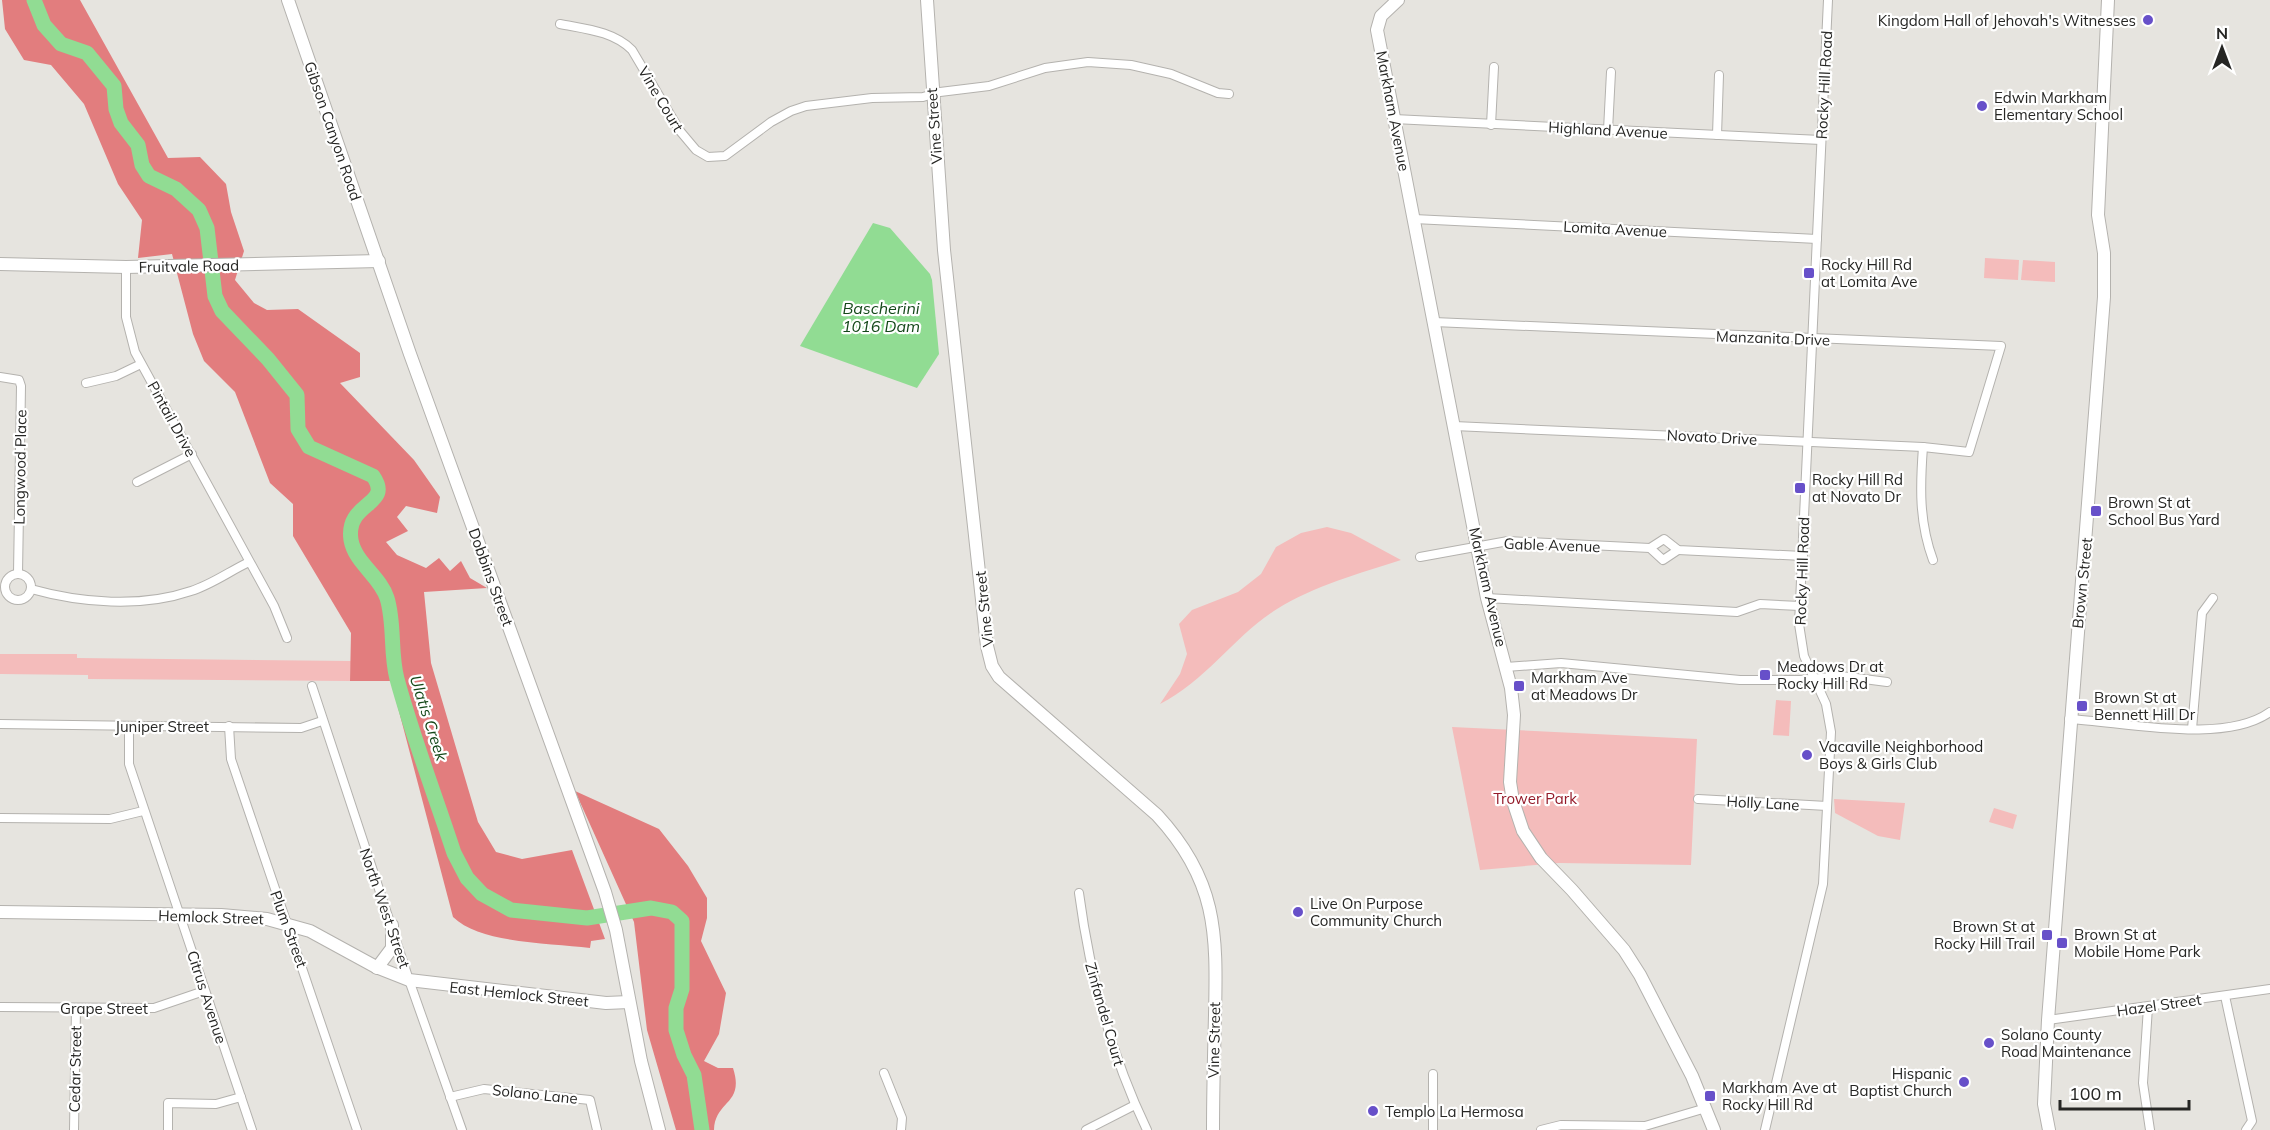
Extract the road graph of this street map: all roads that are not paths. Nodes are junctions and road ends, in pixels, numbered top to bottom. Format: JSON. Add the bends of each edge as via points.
{"nodes":[{"id":1,"x":288,"y":0,"type":"edge"},
{"id":2,"x":927,"y":0,"type":"edge"},
{"id":3,"x":1398,"y":0,"type":"edge"},
{"id":4,"x":1828,"y":0,"type":"edge"},
{"id":5,"x":2108,"y":0,"type":"edge"},
{"id":6,"x":560,"y":24,"type":"dead end"},
{"id":7,"x":1494,"y":67,"type":"dead end"},
{"id":8,"x":1611,"y":72,"type":"dead end"},
{"id":9,"x":1719,"y":75,"type":"dead end"},
{"id":10,"x":932,"y":94,"type":"junction"},
{"id":11,"x":1229,"y":94,"type":"dead end"},
{"id":12,"x":1394,"y":119,"type":"junction"},
{"id":13,"x":1491,"y":124,"type":"junction"},
{"id":14,"x":1608,"y":130,"type":"junction"},
{"id":15,"x":1717,"y":135,"type":"junction"},
{"id":16,"x":1821,"y":140,"type":"junction"},
{"id":17,"x":1414,"y":219,"type":"junction"},
{"id":18,"x":1817,"y":239,"type":"junction"},
{"id":19,"x":379,"y":261,"type":"junction"},
{"id":20,"x":0,"y":264,"type":"edge"},
{"id":21,"x":126,"y":267,"type":"junction"},
{"id":22,"x":1434,"y":322,"type":"junction"},
{"id":23,"x":1812,"y":339,"type":"junction"},
{"id":24,"x":141,"y":364,"type":"junction"},
{"id":25,"x":0,"y":377,"type":"edge"},
{"id":26,"x":86,"y":383,"type":"dead end"},
{"id":27,"x":1454,"y":426,"type":"junction"},
{"id":28,"x":1808,"y":442,"type":"junction"},
{"id":29,"x":1923,"y":447,"type":"junction"},
{"id":30,"x":1969,"y":452,"type":"joint"},
{"id":31,"x":192,"y":454,"type":"junction"},
{"id":32,"x":137,"y":482,"type":"dead end"},
{"id":33,"x":1477,"y":546,"type":"junction"},
{"id":34,"x":1650,"y":548,"type":"junction"},
{"id":35,"x":1678,"y":550,"type":"junction"},
{"id":36,"x":1803,"y":556,"type":"junction"},
{"id":37,"x":1420,"y":557,"type":"dead end"},
{"id":38,"x":1933,"y":560,"type":"dead end"},
{"id":39,"x":249,"y":562,"type":"junction"},
{"id":40,"x":18,"y":574,"type":"junction"},
{"id":41,"x":2,"y":585,"type":"edge"},
{"id":42,"x":31,"y":589,"type":"junction"},
{"id":43,"x":1487,"y":598,"type":"junction"},
{"id":44,"x":2213,"y":598,"type":"dead end"},
{"id":45,"x":1800,"y":606,"type":"junction"},
{"id":46,"x":287,"y":638,"type":"dead end"},
{"id":47,"x":1506,"y":667,"type":"junction"},
{"id":48,"x":1815,"y":679,"type":"junction"},
{"id":49,"x":1887,"y":682,"type":"dead end"},
{"id":50,"x":312,"y":686,"type":"dead end"},
{"id":51,"x":2270,"y":712,"type":"edge"},
{"id":52,"x":2069,"y":718,"type":"junction"},
{"id":53,"x":322,"y":721,"type":"junction"},
{"id":54,"x":0,"y":724,"type":"edge"},
{"id":55,"x":129,"y":726,"type":"junction"},
{"id":56,"x":229,"y":726,"type":"junction"},
{"id":57,"x":2192,"y":729,"type":"junction"},
{"id":58,"x":1698,"y":800,"type":"dead end"},
{"id":59,"x":1827,"y":806,"type":"junction"},
{"id":60,"x":143,"y":811,"type":"junction"},
{"id":61,"x":0,"y":818,"type":"edge"},
{"id":62,"x":1079,"y":893,"type":"dead end"},
{"id":63,"x":0,"y":912,"type":"edge"},
{"id":64,"x":180,"y":915,"type":"junction"},
{"id":65,"x":287,"y":923,"type":"junction"},
{"id":66,"x":392,"y":925,"type":"junction"},
{"id":67,"x":377,"y":968,"type":"junction"},
{"id":68,"x":409,"y":980,"type":"junction"},
{"id":69,"x":2270,"y":989,"type":"edge"},
{"id":70,"x":204,"y":991,"type":"junction"},
{"id":71,"x":2225,"y":996,"type":"junction"},
{"id":72,"x":629,"y":1002,"type":"junction"},
{"id":73,"x":0,"y":1007,"type":"edge"},
{"id":74,"x":2148,"y":1007,"type":"junction"},
{"id":75,"x":76,"y":1008,"type":"junction"},
{"id":76,"x":2048,"y":1020,"type":"junction"},
{"id":77,"x":884,"y":1073,"type":"dead end"},
{"id":78,"x":1433,"y":1074,"type":"dead end"},
{"id":79,"x":241,"y":1097,"type":"junction"},
{"id":80,"x":450,"y":1097,"type":"junction"},
{"id":81,"x":1135,"y":1104,"type":"junction"},
{"id":82,"x":1706,"y":1108,"type":"junction"},
{"id":83,"x":1587,"y":1128,"type":"edge"},
{"id":84,"x":74,"y":1130,"type":"edge"},
{"id":85,"x":168,"y":1130,"type":"edge"},
{"id":86,"x":252,"y":1130,"type":"edge"},
{"id":87,"x":357,"y":1130,"type":"edge"},
{"id":88,"x":462,"y":1130,"type":"edge"},
{"id":89,"x":597,"y":1130,"type":"edge"},
{"id":90,"x":659,"y":1130,"type":"edge"},
{"id":91,"x":901,"y":1130,"type":"edge"},
{"id":92,"x":1086,"y":1130,"type":"edge"},
{"id":93,"x":1148,"y":1130,"type":"edge"},
{"id":94,"x":1213,"y":1130,"type":"edge"},
{"id":95,"x":1433,"y":1130,"type":"edge"},
{"id":96,"x":1541,"y":1130,"type":"edge"},
{"id":97,"x":1714,"y":1130,"type":"edge"},
{"id":98,"x":1766,"y":1130,"type":"edge"},
{"id":99,"x":2049,"y":1130,"type":"edge"},
{"id":100,"x":2150,"y":1130,"type":"edge"},
{"id":101,"x":2246,"y":1130,"type":"edge"}],
"edges":[{"from":1,"to":19,"type":"street","name":"Gibson Canyon Road"},
{"from":2,"to":10,"type":"street","name":"Vine Street"},
{"from":3,"to":12,"type":"street","name":"Markham Avenue","via":[[1377,23]]},
{"from":4,"to":16,"type":"street","name":"Rocky Hill Road"},
{"from":5,"to":52,"type":"street","name":"Brown Street","via":[[2098,215],[2104,253],[2104,297]]},
{"from":6,"to":10,"type":"street","name":"Vine Court","via":[[625,43],[680,131],[696,150],[708,157],[725,156],[771,122],[806,106]]},
{"from":7,"to":13,"type":"street"},
{"from":8,"to":14,"type":"street"},
{"from":9,"to":15,"type":"street"},
{"from":10,"to":11,"type":"street","name":"Vine Court","via":[[989,86],[1045,68],[1108,62],[1170,74]]},
{"from":10,"to":94,"type":"street","name":"Vine Street","via":[[944,250],[992,666],[999,677],[1157,815],[1195,868],[1209,903],[1215,940]]},
{"from":12,"to":13,"type":"street","name":"Highland Avenue"},
{"from":12,"to":17,"type":"street","name":"Markham Avenue"},
{"from":13,"to":14,"type":"street","name":"Highland Avenue"},
{"from":14,"to":15,"type":"street","name":"Highland Avenue"},
{"from":15,"to":16,"type":"street","name":"Highland Avenue"},
{"from":16,"to":18,"type":"street","name":"Rocky Hill Road"},
{"from":17,"to":18,"type":"street","name":"Lomita Avenue"},
{"from":17,"to":22,"type":"street","name":"Markham Avenue"},
{"from":18,"to":23,"type":"street","name":"Rocky Hill Road"},
{"from":19,"to":21,"type":"street","name":"Fruitvale Road"},
{"from":19,"to":72,"type":"street","name":"Dobbins Street","via":[[605,892]]},
{"from":20,"to":21,"type":"street","name":"Fruitvale Road"},
{"from":21,"to":24,"type":"street","name":"Pintail Drive","via":[[126,317]]},
{"from":22,"to":23,"type":"street","name":"Manzanita Drive"},
{"from":22,"to":27,"type":"street","name":"Markham Avenue"},
{"from":23,"to":28,"type":"street","name":"Rocky Hill Road"},
{"from":23,"to":30,"type":"street","name":"Manzanita Drive","via":[[2001,346]]},
{"from":24,"to":26,"type":"street","via":[[116,376]]},
{"from":24,"to":31,"type":"street","name":"Pintail Drive"},
{"from":25,"to":40,"type":"street","name":"Longwood Place","via":[[19,380],[21,386]]},
{"from":27,"to":28,"type":"street","name":"Novato Drive"},
{"from":27,"to":33,"type":"street","name":"Markham Avenue"},
{"from":28,"to":29,"type":"street","name":"Novato Drive"},
{"from":28,"to":36,"type":"street","name":"Rocky Hill Road"},
{"from":29,"to":30,"type":"street","name":"Novato Drive"},
{"from":29,"to":38,"type":"street","via":[[1920,501]]},
{"from":31,"to":32,"type":"street"},
{"from":31,"to":39,"type":"street","name":"Pintail Drive"},
{"from":33,"to":34,"type":"street","name":"Gable Avenue","via":[[1508,541]]},
{"from":33,"to":37,"type":"street","name":"Gable Avenue"},
{"from":33,"to":43,"type":"street","name":"Markham Avenue"},
{"from":34,"to":35,"type":"street","name":"Gable Avenue","via":[[1664,539]]},
{"from":34,"to":35,"type":"street","name":"Gable Avenue","via":[[1663,560]]},
{"from":35,"to":36,"type":"street","name":"Gable Avenue"},
{"from":36,"to":45,"type":"street","name":"Rocky Hill Road"},
{"from":39,"to":42,"type":"street","via":[[193,591],[158,600],[64,598]]},
{"from":39,"to":46,"type":"street","name":"Pintail Drive"},
{"from":40,"to":41,"type":"street"},
{"from":40,"to":42,"type":"street","via":[[29,580]]},
{"from":41,"to":42,"type":"street","via":[[16,600],[27,596]]},
{"from":43,"to":45,"type":"street","via":[[1737,612],[1760,604]]},
{"from":43,"to":47,"type":"street","name":"Markham Avenue"},
{"from":44,"to":57,"type":"street","via":[[2202,613]]},
{"from":45,"to":48,"type":"street","name":"Rocky Hill Road","via":[[1800,640]]},
{"from":47,"to":48,"type":"street","via":[[1561,663],[1740,680]]},
{"from":47,"to":82,"type":"street","name":"Markham Avenue","via":[[1514,715],[1510,782],[1523,831],[1541,858],[1624,950],[1673,1037]]},
{"from":48,"to":49,"type":"street","via":[[1841,676]]},
{"from":48,"to":59,"type":"street","name":"Rocky Hill Road","via":[[1826,704],[1831,732]]},
{"from":50,"to":53,"type":"street","name":"North West Street"},
{"from":51,"to":57,"type":"street","via":[[2232,728]]},
{"from":52,"to":57,"type":"street"},
{"from":52,"to":76,"type":"street","name":"Brown Street"},
{"from":53,"to":56,"type":"street","name":"Juniper Street","via":[[301,728]]},
{"from":53,"to":66,"type":"street","name":"North West Street"},
{"from":54,"to":55,"type":"street","name":"Juniper Street"},
{"from":55,"to":56,"type":"street","name":"Juniper Street"},
{"from":55,"to":60,"type":"street","name":"Citrus Avenue","via":[[129,764]]},
{"from":56,"to":65,"type":"street","name":"Plum Street","via":[[231,759]]},
{"from":58,"to":59,"type":"street","name":"Holly Lane"},
{"from":59,"to":98,"type":"street","name":"Rocky Hill Road","via":[[1823,884]]},
{"from":60,"to":61,"type":"street","via":[[110,819]]},
{"from":60,"to":64,"type":"street","name":"Citrus Avenue"},
{"from":62,"to":81,"type":"street","name":"Zinfandel Court","via":[[1099,1000]]},
{"from":63,"to":64,"type":"street","name":"Hemlock Street"},
{"from":64,"to":65,"type":"street","name":"Hemlock Street","via":[[245,916]]},
{"from":64,"to":70,"type":"street","name":"Citrus Avenue"},
{"from":65,"to":67,"type":"street","name":"Hemlock Street","via":[[332,942]]},
{"from":65,"to":87,"type":"street","name":"Plum Street"},
{"from":66,"to":67,"type":"street","via":[[393,948]]},
{"from":66,"to":68,"type":"street","name":"North West Street"},
{"from":67,"to":68,"type":"street","name":"Hemlock Street"},
{"from":68,"to":72,"type":"street","name":"East Hemlock Street","via":[[594,1002]]},
{"from":68,"to":80,"type":"street","name":"North West Street"},
{"from":69,"to":71,"type":"street","name":"Hazel Street"},
{"from":70,"to":75,"type":"street","name":"Grape Street","via":[[154,1008]]},
{"from":70,"to":79,"type":"street","name":"Citrus Avenue"},
{"from":71,"to":74,"type":"street","name":"Hazel Street"},
{"from":71,"to":101,"type":"street","via":[[2252,1121]]},
{"from":72,"to":90,"type":"street"},
{"from":73,"to":75,"type":"street","name":"Grape Street"},
{"from":74,"to":76,"type":"street","name":"Hazel Street"},
{"from":74,"to":100,"type":"street","via":[[2143,1083]]},
{"from":75,"to":84,"type":"street","name":"Cedar Street"},
{"from":76,"to":99,"type":"street","name":"Brown Street","via":[[2044,1104]]},
{"from":77,"to":91,"type":"street","via":[[902,1118]]},
{"from":78,"to":95,"type":"street"},
{"from":79,"to":85,"type":"street","via":[[216,1104],[168,1103]]},
{"from":79,"to":86,"type":"street","name":"Citrus Avenue"},
{"from":80,"to":88,"type":"street","name":"North West Street"},
{"from":80,"to":89,"type":"street","name":"Solano Lane","via":[[484,1089],[590,1100]]},
{"from":81,"to":92,"type":"street"},
{"from":81,"to":93,"type":"street","name":"Zinfandel Court"},
{"from":82,"to":83,"type":"street","via":[[1645,1126]]},
{"from":82,"to":97,"type":"street","name":"Markham Avenue"},
{"from":83,"to":96,"type":"street","via":[[1561,1125]]}]}
